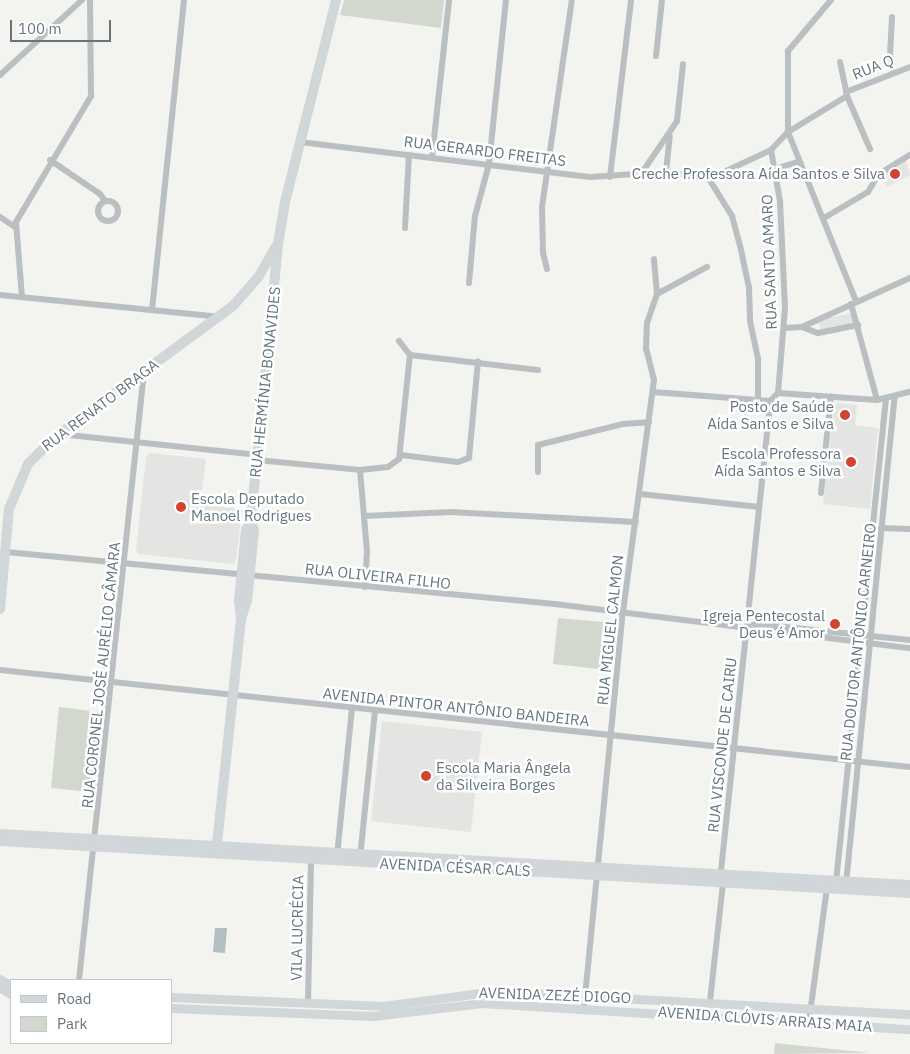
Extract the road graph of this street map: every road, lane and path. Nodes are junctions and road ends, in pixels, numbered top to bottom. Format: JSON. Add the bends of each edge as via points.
{"nodes":[{"id":1,"x":82,"y":0,"type":"edge"},
{"id":2,"x":90,"y":0,"type":"edge"},
{"id":3,"x":184,"y":0,"type":"edge"},
{"id":4,"x":336,"y":0,"type":"edge"},
{"id":5,"x":449,"y":0,"type":"edge"},
{"id":6,"x":506,"y":0,"type":"edge"},
{"id":7,"x":572,"y":0,"type":"edge"},
{"id":8,"x":631,"y":0,"type":"edge"},
{"id":9,"x":662,"y":0,"type":"edge"},
{"id":10,"x":831,"y":0,"type":"edge"},
{"id":11,"x":892,"y":17,"type":"dead end"},
{"id":12,"x":656,"y":56,"type":"dead end"},
{"id":13,"x":840,"y":62,"type":"dead end"},
{"id":14,"x":683,"y":64,"type":"dead end"},
{"id":15,"x":910,"y":67,"type":"edge"},
{"id":16,"x":893,"y":71,"type":"junction"},
{"id":17,"x":0,"y":74,"type":"edge"},
{"id":18,"x":847,"y":94,"type":"junction"},
{"id":19,"x":788,"y":132,"type":"junction"},
{"id":20,"x":670,"y":133,"type":"junction"},
{"id":21,"x":300,"y":142,"type":"junction"},
{"id":22,"x":870,"y":148,"type":"dead end"},
{"id":23,"x":771,"y":150,"type":"junction"},
{"id":24,"x":409,"y":155,"type":"junction"},
{"id":25,"x":910,"y":155,"type":"edge"},
{"id":26,"x":432,"y":157,"type":"junction"},
{"id":27,"x":50,"y":160,"type":"junction"},
{"id":28,"x":798,"y":162,"type":"junction"},
{"id":29,"x":490,"y":164,"type":"junction"},
{"id":30,"x":775,"y":169,"type":"junction"},
{"id":31,"x":546,"y":170,"type":"junction"},
{"id":32,"x":666,"y":172,"type":"junction"},
{"id":33,"x":641,"y":174,"type":"junction"},
{"id":34,"x":610,"y":177,"type":"junction"},
{"id":35,"x":709,"y":179,"type":"junction"},
{"id":36,"x":105,"y":201,"type":"dead end"},
{"id":37,"x":0,"y":217,"type":"edge"},
{"id":38,"x":824,"y":218,"type":"junction"},
{"id":39,"x":15,"y":227,"type":"junction"},
{"id":40,"x":405,"y":228,"type":"dead end"},
{"id":41,"x":278,"y":244,"type":"junction"},
{"id":42,"x":654,"y":259,"type":"dead end"},
{"id":43,"x":707,"y":267,"type":"dead end"},
{"id":44,"x":547,"y":269,"type":"dead end"},
{"id":45,"x":910,"y":278,"type":"edge"},
{"id":46,"x":469,"y":283,"type":"dead end"},
{"id":47,"x":657,"y":294,"type":"junction"},
{"id":48,"x":0,"y":295,"type":"edge"},
{"id":49,"x":22,"y":297,"type":"junction"},
{"id":50,"x":853,"y":303,"type":"junction"},
{"id":51,"x":152,"y":310,"type":"junction"},
{"id":52,"x":220,"y":317,"type":"junction"},
{"id":53,"x":858,"y":325,"type":"junction"},
{"id":54,"x":802,"y":326,"type":"junction"},
{"id":55,"x":784,"y":328,"type":"junction"},
{"id":56,"x":399,"y":341,"type":"dead end"},
{"id":57,"x":410,"y":355,"type":"junction"},
{"id":58,"x":478,"y":361,"type":"junction"},
{"id":59,"x":538,"y":370,"type":"dead end"},
{"id":60,"x":144,"y":372,"type":"junction"},
{"id":61,"x":653,"y":392,"type":"junction"},
{"id":62,"x":910,"y":392,"type":"edge"},
{"id":63,"x":778,"y":393,"type":"junction"},
{"id":64,"x":895,"y":396,"type":"junction"},
{"id":65,"x":831,"y":398,"type":"junction"},
{"id":66,"x":886,"y":399,"type":"junction"},
{"id":67,"x":877,"y":400,"type":"junction"},
{"id":68,"x":758,"y":401,"type":"junction"},
{"id":69,"x":770,"y":401,"type":"junction"},
{"id":70,"x":649,"y":422,"type":"junction"},
{"id":71,"x":59,"y":434,"type":"junction"},
{"id":72,"x":138,"y":443,"type":"junction"},
{"id":73,"x":401,"y":455,"type":"junction"},
{"id":74,"x":258,"y":458,"type":"junction"},
{"id":75,"x":360,"y":470,"type":"junction"},
{"id":76,"x":538,"y":472,"type":"dead end"},
{"id":77,"x":821,"y":493,"type":"dead end"},
{"id":78,"x":640,"y":494,"type":"junction"},
{"id":79,"x":759,"y":507,"type":"junction"},
{"id":80,"x":364,"y":516,"type":"junction"},
{"id":81,"x":636,"y":522,"type":"junction"},
{"id":82,"x":884,"y":527,"type":"junction"},
{"id":83,"x":874,"y":529,"type":"junction"},
{"id":84,"x":910,"y":529,"type":"edge"},
{"id":85,"x":873,"y":545,"type":"junction"},
{"id":86,"x":882,"y":546,"type":"junction"},
{"id":87,"x":4,"y":547,"type":"edge"},
{"id":88,"x":126,"y":562,"type":"junction"},
{"id":89,"x":246,"y":575,"type":"junction"},
{"id":90,"x":870,"y":577,"type":"junction"},
{"id":91,"x":878,"y":577,"type":"junction"},
{"id":92,"x":365,"y":587,"type":"junction"},
{"id":93,"x":0,"y":609,"type":"edge"},
{"id":94,"x":623,"y":612,"type":"junction"},
{"id":95,"x":747,"y":626,"type":"junction"},
{"id":96,"x":809,"y":629,"type":"junction"},
{"id":97,"x":838,"y":632,"type":"junction"},
{"id":98,"x":863,"y":634,"type":"junction"},
{"id":99,"x":871,"y":635,"type":"junction"},
{"id":100,"x":808,"y":637,"type":"junction"},
{"id":101,"x":837,"y":640,"type":"junction"},
{"id":102,"x":910,"y":640,"type":"edge"},
{"id":103,"x":862,"y":643,"type":"junction"},
{"id":104,"x":870,"y":644,"type":"junction"},
{"id":105,"x":910,"y":648,"type":"edge"},
{"id":106,"x":0,"y":670,"type":"edge"},
{"id":107,"x":113,"y":682,"type":"junction"},
{"id":108,"x":232,"y":695,"type":"junction"},
{"id":109,"x":352,"y":708,"type":"junction"},
{"id":110,"x":376,"y":710,"type":"junction"},
{"id":111,"x":611,"y":736,"type":"junction"},
{"id":112,"x":734,"y":747,"type":"junction"},
{"id":113,"x":850,"y":760,"type":"junction"},
{"id":114,"x":858,"y":760,"type":"junction"},
{"id":115,"x":910,"y":767,"type":"edge"},
{"id":116,"x":844,"y":812,"type":"junction"},
{"id":117,"x":852,"y":813,"type":"junction"},
{"id":118,"x":0,"y":834,"type":"edge"},
{"id":119,"x":0,"y":841,"type":"edge"},
{"id":120,"x":95,"y":843,"type":"junction"},
{"id":121,"x":216,"y":851,"type":"junction"},
{"id":122,"x":311,"y":856,"type":"junction"},
{"id":123,"x":337,"y":857,"type":"junction"},
{"id":124,"x":360,"y":858,"type":"junction"},
{"id":125,"x":597,"y":871,"type":"junction"},
{"id":126,"x":722,"y":879,"type":"junction"},
{"id":127,"x":910,"y":885,"type":"edge"},
{"id":128,"x":838,"y":886,"type":"junction"},
{"id":129,"x":910,"y":894,"type":"edge"},
{"id":130,"x":79,"y":979,"type":"edge"},
{"id":131,"x":585,"y":994,"type":"junction"},
{"id":132,"x":172,"y":998,"type":"edge"},
{"id":133,"x":710,"y":1001,"type":"junction"},
{"id":134,"x":308,"y":1004,"type":"junction"},
{"id":135,"x":811,"y":1006,"type":"junction"},
{"id":136,"x":584,"y":1007,"type":"junction"},
{"id":137,"x":172,"y":1008,"type":"edge"},
{"id":138,"x":910,"y":1014,"type":"edge"},
{"id":139,"x":809,"y":1020,"type":"junction"},
{"id":140,"x":910,"y":1029,"type":"edge"}],
"edges":[{"from":1,"to":17,"type":"street"},
{"from":2,"to":27,"type":"street","via":[[91,96]]},
{"from":3,"to":51,"type":"street"},
{"from":4,"to":21,"type":"main road"},
{"from":5,"to":26,"type":"street"},
{"from":6,"to":29,"type":"street"},
{"from":7,"to":31,"type":"street"},
{"from":8,"to":34,"type":"street"},
{"from":9,"to":12,"type":"street"},
{"from":10,"to":19,"type":"street","via":[[788,51]]},
{"from":11,"to":16,"type":"street","via":[[890,54]]},
{"from":13,"to":18,"type":"street"},
{"from":14,"to":20,"type":"street","via":[[679,116]]},
{"from":15,"to":16,"type":"street","name":"RUA Q"},
{"from":16,"to":18,"type":"street","name":"RUA Q"},
{"from":18,"to":19,"type":"street","name":"RUA Q"},
{"from":18,"to":22,"type":"street"},
{"from":19,"to":23,"type":"street","name":"RUA Q"},
{"from":19,"to":28,"type":"street"},
{"from":20,"to":32,"type":"street"},
{"from":20,"to":33,"type":"street"},
{"from":21,"to":24,"type":"street","name":"RUA GERARDO FREITAS"},
{"from":21,"to":41,"type":"main road"},
{"from":23,"to":30,"type":"street","name":"RUA SANTO AMARO"},
{"from":23,"to":35,"type":"street"},
{"from":24,"to":26,"type":"street","name":"RUA GERARDO FREITAS"},
{"from":24,"to":40,"type":"street"},
{"from":25,"to":38,"type":"street","via":[[880,174],[868,192]]},
{"from":26,"to":29,"type":"street","name":"RUA GERARDO FREITAS"},
{"from":27,"to":36,"type":"street","via":[[100,194]]},
{"from":27,"to":39,"type":"street","via":[[22,207]]},
{"from":28,"to":30,"type":"street"},
{"from":28,"to":38,"type":"street"},
{"from":29,"to":31,"type":"street","name":"RUA GERARDO FREITAS"},
{"from":29,"to":46,"type":"street","via":[[475,216]]},
{"from":30,"to":55,"type":"street","name":"RUA SANTO AMARO","via":[[780,200]]},
{"from":31,"to":34,"type":"street","name":"RUA GERARDO FREITAS"},
{"from":31,"to":44,"type":"street","via":[[542,242]]},
{"from":32,"to":33,"type":"street","name":"RUA GERARDO FREITAS"},
{"from":32,"to":35,"type":"street","name":"RUA GERARDO FREITAS"},
{"from":33,"to":34,"type":"street","name":"RUA GERARDO FREITAS"},
{"from":35,"to":68,"type":"street","via":[[732,216],[741,250],[759,364],[756,371]]},
{"from":37,"to":39,"type":"street"},
{"from":38,"to":50,"type":"street"},
{"from":39,"to":49,"type":"street"},
{"from":41,"to":52,"type":"main road","name":"RUA RENATO BRAGA","via":[[246,293]]},
{"from":41,"to":74,"type":"main road","name":"RUA HERMÍNIA BONAVIDES"},
{"from":42,"to":47,"type":"street","name":"RUA MIGUEL CALMON"},
{"from":43,"to":47,"type":"street"},
{"from":45,"to":50,"type":"street"},
{"from":47,"to":61,"type":"street","name":"RUA MIGUEL CALMON","via":[[647,327],[646,349],[654,380]]},
{"from":48,"to":49,"type":"street"},
{"from":49,"to":51,"type":"street"},
{"from":50,"to":53,"type":"street"},
{"from":50,"to":54,"type":"street"},
{"from":51,"to":52,"type":"street"},
{"from":52,"to":60,"type":"main road","name":"RUA RENATO BRAGA"},
{"from":53,"to":54,"type":"street","via":[[818,333]]},
{"from":53,"to":67,"type":"street"},
{"from":54,"to":55,"type":"street"},
{"from":55,"to":63,"type":"street","name":"RUA SANTO AMARO"},
{"from":56,"to":57,"type":"street"},
{"from":57,"to":58,"type":"street"},
{"from":57,"to":73,"type":"street"},
{"from":58,"to":59,"type":"street"},
{"from":58,"to":73,"type":"street","via":[[469,458],[463,462]]},
{"from":60,"to":71,"type":"main road","name":"RUA RENATO BRAGA"},
{"from":60,"to":72,"type":"street","name":"RUA CORONEL JOSÉ AURÉLIO CÂMARA"},
{"from":61,"to":68,"type":"street"},
{"from":61,"to":70,"type":"street","name":"RUA MIGUEL CALMON"},
{"from":62,"to":64,"type":"street"},
{"from":63,"to":65,"type":"street"},
{"from":63,"to":69,"type":"street"},
{"from":64,"to":66,"type":"street"},
{"from":64,"to":82,"type":"street","name":"RUA DOUTOR ANTÔNIO CARNEIRO"},
{"from":65,"to":67,"type":"street"},
{"from":65,"to":77,"type":"street"},
{"from":66,"to":67,"type":"street"},
{"from":66,"to":83,"type":"street","name":"RUA DOUTOR ANTÔNIO CARNEIRO"},
{"from":68,"to":69,"type":"street"},
{"from":69,"to":79,"type":"street","name":"RUA VISCONDE DE CAIRU"},
{"from":70,"to":76,"type":"street","via":[[623,424],[538,445]]},
{"from":70,"to":78,"type":"street","name":"RUA MIGUEL CALMON"},
{"from":71,"to":72,"type":"street"},
{"from":71,"to":87,"type":"main road","name":"RUA RENATO BRAGA","via":[[40,450],[21,476],[9,509]]},
{"from":72,"to":74,"type":"street"},
{"from":72,"to":88,"type":"street","name":"RUA CORONEL JOSÉ AURÉLIO CÂMARA"},
{"from":73,"to":75,"type":"street","via":[[388,467]]},
{"from":74,"to":75,"type":"street"},
{"from":74,"to":89,"type":"main road","name":"RUA HERMÍNIA BONAVIDES","via":[[251,520],[254,531]]},
{"from":75,"to":80,"type":"street"},
{"from":78,"to":79,"type":"street"},
{"from":78,"to":81,"type":"street","name":"RUA MIGUEL CALMON"},
{"from":79,"to":95,"type":"street","name":"RUA VISCONDE DE CAIRU"},
{"from":80,"to":81,"type":"street","via":[[451,512]]},
{"from":80,"to":92,"type":"street","via":[[367,551]]},
{"from":81,"to":94,"type":"street","name":"RUA MIGUEL CALMON"},
{"from":82,"to":83,"type":"street"},
{"from":82,"to":84,"type":"street"},
{"from":82,"to":86,"type":"street","name":"RUA DOUTOR ANTÔNIO CARNEIRO"},
{"from":83,"to":85,"type":"street","name":"RUA DOUTOR ANTÔNIO CARNEIRO"},
{"from":85,"to":86,"type":"street"},
{"from":85,"to":90,"type":"street","name":"RUA DOUTOR ANTÔNIO CARNEIRO"},
{"from":86,"to":91,"type":"street","name":"RUA DOUTOR ANTÔNIO CARNEIRO"},
{"from":87,"to":88,"type":"street","name":"RUA OLIVEIRA FILHO"},
{"from":87,"to":93,"type":"main road","name":"RUA RENATO BRAGA"},
{"from":88,"to":89,"type":"street","name":"RUA OLIVEIRA FILHO"},
{"from":88,"to":107,"type":"street","name":"RUA CORONEL JOSÉ AURÉLIO CÂMARA"},
{"from":89,"to":92,"type":"street","name":"RUA OLIVEIRA FILHO"},
{"from":89,"to":108,"type":"main road","name":"RUA HERMÍNIA BONAVIDES"},
{"from":90,"to":91,"type":"street"},
{"from":90,"to":98,"type":"street","name":"RUA DOUTOR ANTÔNIO CARNEIRO"},
{"from":91,"to":99,"type":"street","name":"RUA DOUTOR ANTÔNIO CARNEIRO"},
{"from":92,"to":94,"type":"street","name":"RUA OLIVEIRA FILHO"},
{"from":94,"to":95,"type":"street","name":"RUA OLIVEIRA FILHO"},
{"from":94,"to":111,"type":"street","name":"RUA MIGUEL CALMON"},
{"from":95,"to":96,"type":"street","name":"RUA OLIVEIRA FILHO"},
{"from":95,"to":100,"type":"street","name":"RUA OLIVEIRA FILHO","via":[[756,631]]},
{"from":95,"to":112,"type":"street","name":"RUA VISCONDE DE CAIRU"},
{"from":96,"to":97,"type":"street","name":"RUA OLIVEIRA FILHO"},
{"from":96,"to":100,"type":"street"},
{"from":97,"to":98,"type":"street","name":"RUA OLIVEIRA FILHO"},
{"from":97,"to":101,"type":"street"},
{"from":98,"to":99,"type":"street","name":"RUA OLIVEIRA FILHO"},
{"from":98,"to":103,"type":"street","name":"RUA DOUTOR ANTÔNIO CARNEIRO"},
{"from":99,"to":102,"type":"street","name":"RUA OLIVEIRA FILHO"},
{"from":99,"to":104,"type":"street","name":"RUA DOUTOR ANTÔNIO CARNEIRO"},
{"from":100,"to":101,"type":"street","name":"RUA OLIVEIRA FILHO"},
{"from":101,"to":103,"type":"street","name":"RUA OLIVEIRA FILHO"},
{"from":103,"to":104,"type":"street","name":"RUA OLIVEIRA FILHO"},
{"from":103,"to":113,"type":"street","name":"RUA DOUTOR ANTÔNIO CARNEIRO"},
{"from":104,"to":105,"type":"street","name":"RUA OLIVEIRA FILHO"},
{"from":104,"to":114,"type":"street","name":"RUA DOUTOR ANTÔNIO CARNEIRO"},
{"from":106,"to":107,"type":"street","name":"AVENIDA PINTOR ANTÔNIO BANDEIRA"},
{"from":107,"to":108,"type":"street","name":"AVENIDA PINTOR ANTÔNIO BANDEIRA"},
{"from":107,"to":120,"type":"street","name":"RUA CORONEL JOSÉ AURÉLIO CÂMARA"},
{"from":108,"to":109,"type":"street","name":"AVENIDA PINTOR ANTÔNIO BANDEIRA"},
{"from":108,"to":121,"type":"main road","name":"RUA HERMÍNIA BONAVIDES"},
{"from":109,"to":110,"type":"street","name":"AVENIDA PINTOR ANTÔNIO BANDEIRA"},
{"from":109,"to":123,"type":"street"},
{"from":110,"to":111,"type":"street","name":"AVENIDA PINTOR ANTÔNIO BANDEIRA"},
{"from":110,"to":124,"type":"street"},
{"from":111,"to":112,"type":"street","name":"AVENIDA PINTOR ANTÔNIO BANDEIRA"},
{"from":111,"to":125,"type":"street","name":"RUA MIGUEL CALMON"},
{"from":112,"to":113,"type":"street","name":"AVENIDA PINTOR ANTÔNIO BANDEIRA"},
{"from":112,"to":126,"type":"street","name":"RUA VISCONDE DE CAIRU"},
{"from":113,"to":114,"type":"street","name":"AVENIDA PINTOR ANTÔNIO BANDEIRA"},
{"from":113,"to":116,"type":"street","name":"RUA DOUTOR ANTÔNIO CARNEIRO"},
{"from":114,"to":115,"type":"street","name":"AVENIDA PINTOR ANTÔNIO BANDEIRA"},
{"from":114,"to":117,"type":"street","name":"RUA DOUTOR ANTÔNIO CARNEIRO"},
{"from":116,"to":117,"type":"street"},
{"from":116,"to":128,"type":"street","name":"RUA DOUTOR ANTÔNIO CARNEIRO"},
{"from":117,"to":128,"type":"street","name":"RUA DOUTOR ANTÔNIO CARNEIRO"},
{"from":118,"to":120,"type":"main road","name":"AVENIDA CÉSAR CALS"},
{"from":119,"to":120,"type":"main road","name":"AVENIDA CÉSAR CALS"},
{"from":120,"to":121,"type":"main road","name":"AVENIDA CÉSAR CALS"},
{"from":120,"to":130,"type":"street","name":"RUA CORONEL JOSÉ AURÉLIO CÂMARA"},
{"from":121,"to":122,"type":"main road","name":"AVENIDA CÉSAR CALS"},
{"from":122,"to":123,"type":"main road","name":"AVENIDA CÉSAR CALS"},
{"from":122,"to":134,"type":"street","name":"VILA LUCRÉCIA"},
{"from":123,"to":124,"type":"main road","name":"AVENIDA CÉSAR CALS"},
{"from":124,"to":125,"type":"main road","name":"AVENIDA CÉSAR CALS"},
{"from":125,"to":126,"type":"main road","name":"AVENIDA CÉSAR CALS"},
{"from":125,"to":131,"type":"street","name":"RUA MIGUEL CALMON"},
{"from":126,"to":128,"type":"main road","name":"AVENIDA CÉSAR CALS"},
{"from":126,"to":133,"type":"street","name":"RUA VISCONDE DE CAIRU"},
{"from":127,"to":128,"type":"main road","name":"AVENIDA CÉSAR CALS"},
{"from":128,"to":129,"type":"main road","name":"AVENIDA CÉSAR CALS"},
{"from":128,"to":135,"type":"street","name":"RUA DOUTOR ANTÔNIO CARNEIRO"},
{"from":131,"to":133,"type":"main road","name":"AVENIDA ZEZÉ DIOGO"},
{"from":131,"to":134,"type":"main road","name":"AVENIDA ZEZÉ DIOGO","via":[[487,991],[383,1006]]},
{"from":131,"to":136,"type":"street","name":"RUA MIGUEL CALMON"},
{"from":132,"to":134,"type":"main road","name":"AVENIDA ZEZÉ DIOGO"},
{"from":133,"to":135,"type":"main road","name":"AVENIDA ZEZÉ DIOGO"},
{"from":135,"to":138,"type":"main road","name":"AVENIDA ZEZÉ DIOGO"},
{"from":135,"to":139,"type":"street","name":"RUA DOUTOR ANTÔNIO CARNEIRO"},
{"from":136,"to":137,"type":"main road","name":"AVENIDA CLÓVIS ARRAIS MAIA","via":[[476,1003],[374,1016]]},
{"from":136,"to":139,"type":"main road","name":"AVENIDA CLÓVIS ARRAIS MAIA"},
{"from":139,"to":140,"type":"main road","name":"AVENIDA CLÓVIS ARRAIS MAIA"}]}
